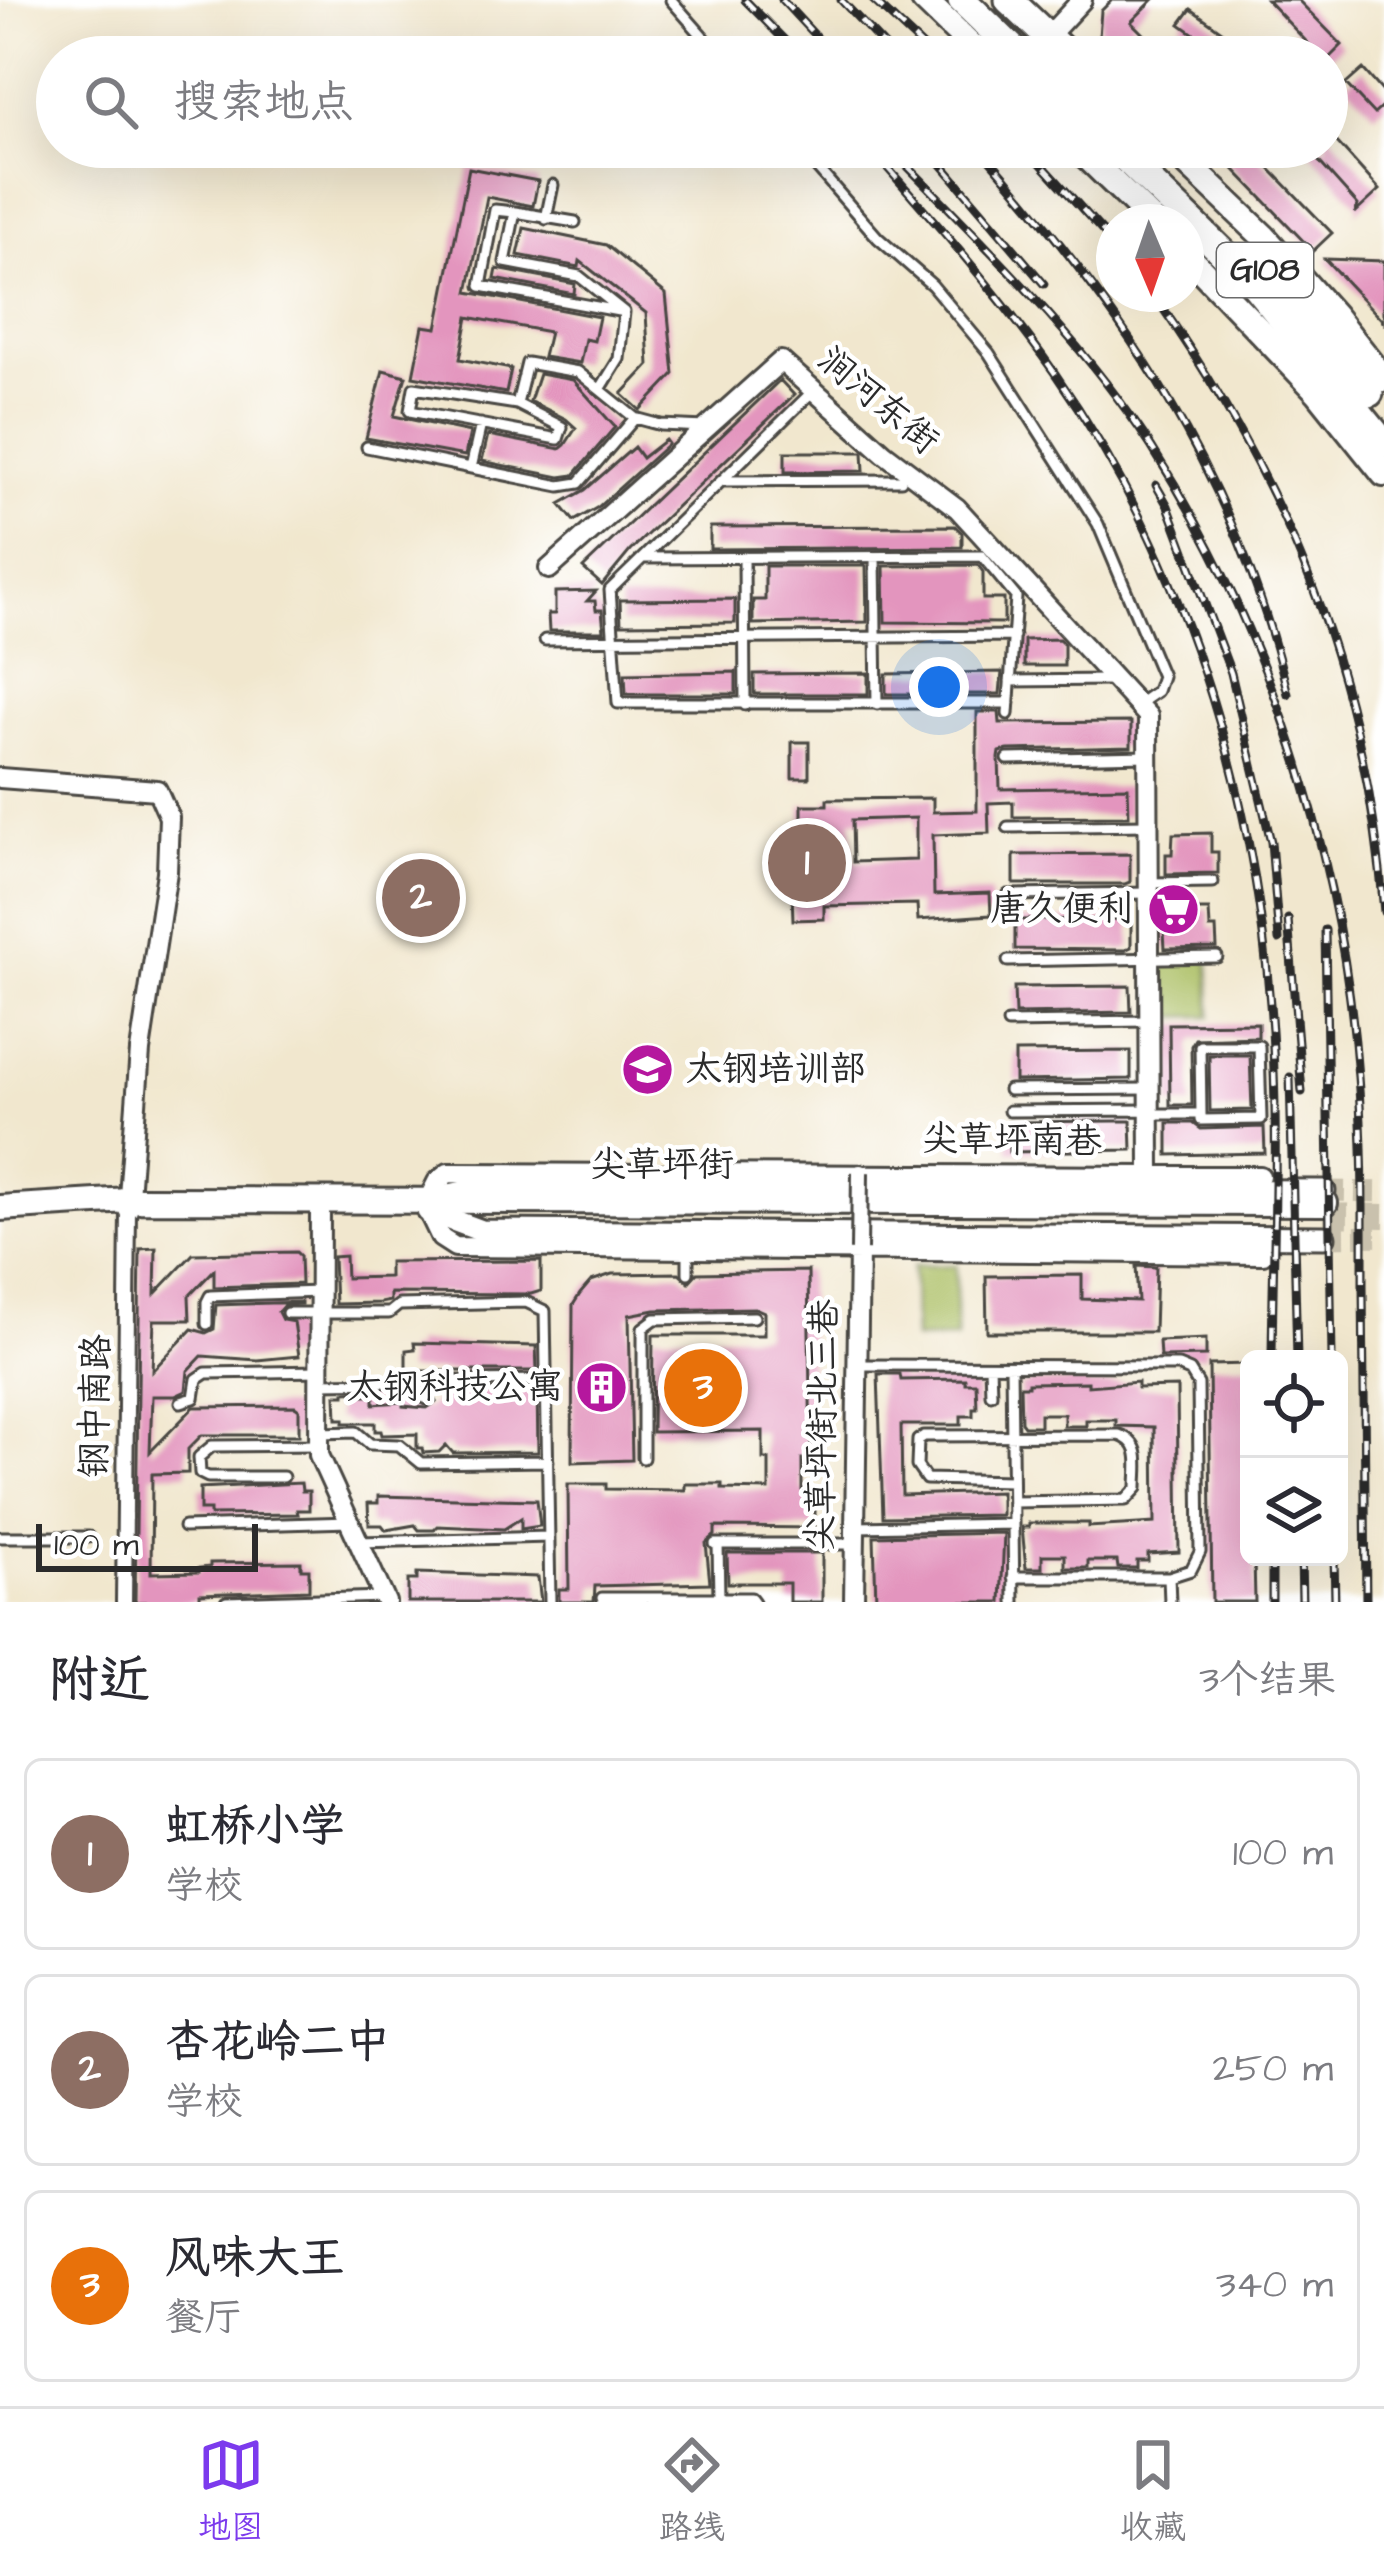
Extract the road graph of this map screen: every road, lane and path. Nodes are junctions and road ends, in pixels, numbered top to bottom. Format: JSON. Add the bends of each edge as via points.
{"nodes":[{"id":1,"x":671,"y":0,"type":"edge"},
{"id":2,"x":924,"y":0,"type":"edge"},
{"id":3,"x":938,"y":0,"type":"edge"},
{"id":4,"x":962,"y":0,"type":"edge"},
{"id":5,"x":987,"y":0,"type":"edge"},
{"id":6,"x":1009,"y":0,"type":"edge"},
{"id":7,"x":1022,"y":0,"type":"edge"},
{"id":8,"x":1082,"y":0,"type":"edge"},
{"id":9,"x":703,"y":36,"type":"edge"},
{"id":10,"x":961,"y":36,"type":"edge"},
{"id":11,"x":974,"y":36,"type":"edge"},
{"id":12,"x":999,"y":36,"type":"edge"},
{"id":13,"x":1039,"y":36,"type":"edge"},
{"id":14,"x":1045,"y":36,"type":"edge"},
{"id":15,"x":1047,"y":36,"type":"edge"},
{"id":16,"x":1056,"y":36,"type":"edge"},
{"id":17,"x":817,"y":168,"type":"edge"},
{"id":18,"x":1099,"y":168,"type":"edge"},
{"id":19,"x":1113,"y":168,"type":"edge"},
{"id":20,"x":1136,"y":168,"type":"edge"},
{"id":21,"x":1160,"y":168,"type":"edge"},
{"id":22,"x":1190,"y":168,"type":"edge"},
{"id":23,"x":553,"y":185,"type":"dead end"},
{"id":24,"x":1136,"y":204,"type":"edge"},
{"id":25,"x":1151,"y":204,"type":"edge"},
{"id":26,"x":515,"y":212,"type":"junction"},
{"id":27,"x":546,"y":219,"type":"junction"},
{"id":28,"x":575,"y":222,"type":"dead end"},
{"id":29,"x":1204,"y":257,"type":"edge"},
{"id":30,"x":1204,"y":272,"type":"edge"},
{"id":31,"x":624,"y":311,"type":"junction"},
{"id":32,"x":1384,"y":380,"type":"edge"},
{"id":33,"x":601,"y":388,"type":"junction"},
{"id":34,"x":814,"y":390,"type":"junction"},
{"id":35,"x":517,"y":404,"type":"junction"},
{"id":36,"x":1384,"y":413,"type":"edge"},
{"id":37,"x":635,"y":418,"type":"junction"},
{"id":38,"x":481,"y":424,"type":"junction"},
{"id":39,"x":710,"y":427,"type":"junction"},
{"id":40,"x":1372,"y":441,"type":"edge"},
{"id":41,"x":367,"y":447,"type":"dead end"},
{"id":42,"x":471,"y":467,"type":"junction"},
{"id":43,"x":1384,"y":474,"type":"edge"},
{"id":44,"x":901,"y":480,"type":"dead end"},
{"id":45,"x":720,"y":481,"type":"junction"},
{"id":46,"x":744,"y":557,"type":"junction"},
{"id":47,"x":875,"y":557,"type":"junction"},
{"id":48,"x":643,"y":558,"type":"junction"},
{"id":49,"x":549,"y":569,"type":"dead end"},
{"id":50,"x":744,"y":637,"type":"junction"},
{"id":51,"x":876,"y":637,"type":"junction"},
{"id":52,"x":1014,"y":637,"type":"junction"},
{"id":53,"x":613,"y":638,"type":"junction"},
{"id":54,"x":544,"y":640,"type":"dead end"},
{"id":55,"x":1117,"y":680,"type":"junction"},
{"id":56,"x":1010,"y":681,"type":"junction"},
{"id":57,"x":877,"y":704,"type":"junction"},
{"id":58,"x":745,"y":705,"type":"junction"},
{"id":59,"x":1143,"y":710,"type":"junction"},
{"id":60,"x":1148,"y":756,"type":"junction"},
{"id":61,"x":1008,"y":759,"type":"dead end"},
{"id":62,"x":0,"y":778,"type":"edge"},
{"id":63,"x":1148,"y":825,"type":"junction"},
{"id":64,"x":1008,"y":827,"type":"dead end"},
{"id":65,"x":1213,"y":882,"type":"dead end"},
{"id":66,"x":1149,"y":888,"type":"junction"},
{"id":67,"x":1008,"y":895,"type":"dead end"},
{"id":68,"x":1217,"y":957,"type":"dead end"},
{"id":69,"x":1149,"y":958,"type":"junction"},
{"id":70,"x":1008,"y":961,"type":"dead end"},
{"id":71,"x":1149,"y":1021,"type":"junction"},
{"id":72,"x":1009,"y":1023,"type":"dead end"},
{"id":73,"x":1150,"y":1089,"type":"junction"},
{"id":74,"x":1009,"y":1090,"type":"dead end"},
{"id":75,"x":1009,"y":1111,"type":"dead end"},
{"id":76,"x":1150,"y":1112,"type":"junction"},
{"id":77,"x":1201,"y":1114,"type":"junction"},
{"id":78,"x":860,"y":1172,"type":"junction"},
{"id":79,"x":1150,"y":1176,"type":"junction"},
{"id":80,"x":1259,"y":1176,"type":"dead end"},
{"id":81,"x":128,"y":1205,"type":"junction"},
{"id":82,"x":428,"y":1206,"type":"junction"},
{"id":83,"x":0,"y":1208,"type":"edge"},
{"id":84,"x":320,"y":1210,"type":"junction"},
{"id":85,"x":1324,"y":1212,"type":"tunnel mouth"},
{"id":86,"x":0,"y":1220,"type":"edge"},
{"id":87,"x":688,"y":1250,"type":"junction"},
{"id":88,"x":860,"y":1250,"type":"junction"},
{"id":89,"x":1263,"y":1254,"type":"dead end"},
{"id":90,"x":688,"y":1273,"type":"dead end"},
{"id":91,"x":319,"y":1292,"type":"junction"},
{"id":92,"x":287,"y":1313,"type":"dead end"},
{"id":93,"x":319,"y":1315,"type":"junction"},
{"id":94,"x":754,"y":1317,"type":"dead end"},
{"id":95,"x":207,"y":1324,"type":"dead end"},
{"id":96,"x":857,"y":1365,"type":"junction"},
{"id":97,"x":990,"y":1366,"type":"junction"},
{"id":98,"x":1011,"y":1366,"type":"junction"},
{"id":99,"x":319,"y":1377,"type":"junction"},
{"id":100,"x":548,"y":1380,"type":"junction"},
{"id":101,"x":413,"y":1381,"type":"junction"},
{"id":102,"x":991,"y":1394,"type":"dead end"},
{"id":103,"x":427,"y":1399,"type":"dead end"},
{"id":104,"x":181,"y":1402,"type":"dead end"},
{"id":105,"x":1012,"y":1436,"type":"junction"},
{"id":106,"x":319,"y":1439,"type":"junction"},
{"id":107,"x":644,"y":1458,"type":"dead end"},
{"id":108,"x":548,"y":1461,"type":"junction"},
{"id":109,"x":283,"y":1477,"type":"dead end"},
{"id":110,"x":1012,"y":1481,"type":"junction"},
{"id":111,"x":1012,"y":1502,"type":"junction"},
{"id":112,"x":350,"y":1522,"type":"junction"},
{"id":113,"x":1013,"y":1524,"type":"junction"},
{"id":114,"x":184,"y":1527,"type":"dead end"},
{"id":115,"x":854,"y":1536,"type":"junction"},
{"id":116,"x":0,"y":1537,"type":"edge"},
{"id":117,"x":89,"y":1537,"type":"dead end"},
{"id":118,"x":549,"y":1537,"type":"junction"},
{"id":119,"x":359,"y":1542,"type":"junction"},
{"id":120,"x":1013,"y":1577,"type":"junction"},
{"id":121,"x":1169,"y":1577,"type":"junction"},
{"id":122,"x":602,"y":1598,"type":"dead end"},
{"id":123,"x":718,"y":1598,"type":"junction"},
{"id":124,"x":385,"y":1599,"type":"edge"},
{"id":125,"x":124,"y":1602,"type":"edge"},
{"id":126,"x":226,"y":1602,"type":"edge"},
{"id":127,"x":550,"y":1602,"type":"edge"},
{"id":128,"x":754,"y":1602,"type":"edge"},
{"id":129,"x":854,"y":1602,"type":"edge"},
{"id":130,"x":1014,"y":1602,"type":"edge"},
{"id":131,"x":1170,"y":1602,"type":"edge"}],
"edges":[{"from":1,"to":9,"type":"lane"},
{"from":2,"to":10,"type":"main road"},
{"from":3,"to":11,"type":"main road"},
{"from":4,"to":12,"type":"main road"},
{"from":5,"to":13,"type":"main road"},
{"from":6,"to":15,"type":"main road"},
{"from":7,"to":14,"type":"main road"},
{"from":8,"to":16,"type":"street"},
{"from":17,"to":59,"type":"lane","via":[[989,353],[1098,524],[1162,676]]},
{"from":18,"to":24,"type":"main road"},
{"from":19,"to":25,"type":"main road"},
{"from":20,"to":40,"type":"main road","number":"G108","via":[[1250,279]]},
{"from":21,"to":36,"type":"main road","number":"G108","via":[[1270,275]]},
{"from":22,"to":32,"type":"main road","via":[[1264,237]]},
{"from":23,"to":27,"type":"lane"},
{"from":26,"to":27,"type":"lane"},
{"from":26,"to":31,"type":"lane","via":[[505,262],[580,276]]},
{"from":26,"to":31,"type":"lane","via":[[495,211],[481,286]]},
{"from":27,"to":28,"type":"lane"},
{"from":29,"to":40,"type":"main road"},
{"from":30,"to":40,"type":"main road"},
{"from":31,"to":33,"type":"lane","via":[[620,359]]},
{"from":33,"to":35,"type":"lane","via":[[578,372],[526,363]]},
{"from":33,"to":37,"type":"lane"},
{"from":34,"to":39,"type":"street","name":"涧河东街","via":[[781,362]]},
{"from":34,"to":45,"type":"lane"},
{"from":34,"to":55,"type":"street","name":"涧河东街","via":[[957,508]]},
{"from":35,"to":38,"type":"lane","via":[[562,427],[558,439]]},
{"from":35,"to":38,"type":"lane","via":[[414,388],[410,411]]},
{"from":37,"to":39,"type":"lane"},
{"from":37,"to":42,"type":"lane","via":[[580,483]]},
{"from":38,"to":42,"type":"lane"},
{"from":39,"to":49,"type":"street","name":"涧河东街"},
{"from":40,"to":43,"type":"main road"},
{"from":41,"to":42,"type":"lane"},
{"from":44,"to":45,"type":"lane"},
{"from":45,"to":48,"type":"lane"},
{"from":46,"to":47,"type":"lane"},
{"from":46,"to":48,"type":"lane"},
{"from":46,"to":50,"type":"lane"},
{"from":47,"to":51,"type":"lane"},
{"from":47,"to":52,"type":"lane","via":[[982,556],[1016,597]]},
{"from":48,"to":53,"type":"lane","via":[[610,590]]},
{"from":50,"to":51,"type":"lane"},
{"from":50,"to":53,"type":"lane"},
{"from":50,"to":58,"type":"lane"},
{"from":51,"to":52,"type":"lane"},
{"from":51,"to":57,"type":"lane"},
{"from":52,"to":56,"type":"lane"},
{"from":53,"to":54,"type":"lane"},
{"from":53,"to":58,"type":"lane","via":[[623,706]]},
{"from":55,"to":56,"type":"lane"},
{"from":55,"to":59,"type":"street","name":"涧河东街"},
{"from":56,"to":57,"type":"lane","via":[[1008,709]]},
{"from":57,"to":58,"type":"lane"},
{"from":59,"to":60,"type":"street","name":"尖草坪南巷"},
{"from":60,"to":61,"type":"lane"},
{"from":60,"to":63,"type":"street","name":"尖草坪南巷"},
{"from":62,"to":81,"type":"street","via":[[157,790],[169,817]]},
{"from":63,"to":64,"type":"lane"},
{"from":63,"to":66,"type":"street","name":"尖草坪南巷"},
{"from":65,"to":66,"type":"lane"},
{"from":66,"to":67,"type":"lane"},
{"from":66,"to":69,"type":"street","name":"尖草坪南巷"},
{"from":68,"to":69,"type":"lane"},
{"from":69,"to":70,"type":"lane"},
{"from":69,"to":71,"type":"street","name":"尖草坪南巷"},
{"from":71,"to":72,"type":"lane"},
{"from":71,"to":73,"type":"street","name":"尖草坪南巷"},
{"from":73,"to":74,"type":"lane"},
{"from":73,"to":76,"type":"street","name":"尖草坪南巷"},
{"from":75,"to":76,"type":"lane"},
{"from":76,"to":77,"type":"lane"},
{"from":76,"to":79,"type":"street","name":"尖草坪南巷"},
{"from":77,"to":77,"type":"lane","via":[[1261,1120],[1259,1046],[1200,1046]]},
{"from":78,"to":79,"type":"street","name":"尖草坪南巷"},
{"from":78,"to":82,"type":"street","name":"尖草坪南巷","via":[[448,1173]]},
{"from":78,"to":88,"type":"street","bridge":true},
{"from":79,"to":80,"type":"street"},
{"from":81,"to":82,"type":"main road","name":"尖草坪街"},
{"from":81,"to":83,"type":"main road","name":"尖草坪街"},
{"from":81,"to":84,"type":"main road","name":"尖草坪街"},
{"from":81,"to":86,"type":"main road","name":"尖草坪街"},
{"from":81,"to":125,"type":"street","name":"钢中南路"},
{"from":82,"to":84,"type":"main road","name":"尖草坪街"},
{"from":82,"to":85,"type":"main road","name":"尖草坪街"},
{"from":82,"to":87,"type":"street","via":[[441,1238],[455,1247]]},
{"from":84,"to":91,"type":"street"},
{"from":87,"to":88,"type":"street"},
{"from":87,"to":90,"type":"lane"},
{"from":88,"to":89,"type":"street"},
{"from":88,"to":96,"type":"street","name":"尖草坪街北三巷"},
{"from":91,"to":93,"type":"street"},
{"from":91,"to":95,"type":"lane","via":[[210,1296]]},
{"from":92,"to":93,"type":"lane"},
{"from":93,"to":99,"type":"street"},
{"from":93,"to":100,"type":"lane","via":[[533,1303],[547,1317]]},
{"from":94,"to":107,"type":"lane","via":[[655,1319],[643,1328]]},
{"from":96,"to":97,"type":"lane"},
{"from":96,"to":115,"type":"street","name":"尖草坪街北三巷"},
{"from":97,"to":98,"type":"lane"},
{"from":97,"to":102,"type":"lane"},
{"from":98,"to":105,"type":"lane"},
{"from":98,"to":121,"type":"lane","via":[[1178,1366],[1193,1374],[1200,1552],[1191,1570]]},
{"from":99,"to":101,"type":"lane"},
{"from":99,"to":104,"type":"lane","via":[[206,1373],[194,1397]]},
{"from":99,"to":106,"type":"street"},
{"from":100,"to":101,"type":"lane"},
{"from":100,"to":108,"type":"lane"},
{"from":101,"to":103,"type":"lane"},
{"from":105,"to":110,"type":"lane"},
{"from":105,"to":110,"type":"lane","via":[[924,1436],[916,1450],[919,1472],[932,1481]]},
{"from":105,"to":111,"type":"lane","via":[[1126,1437],[1137,1447],[1137,1488],[1126,1500]]},
{"from":106,"to":108,"type":"lane","via":[[356,1432],[370,1444],[399,1444],[421,1463]]},
{"from":106,"to":109,"type":"lane","via":[[212,1446],[199,1457],[205,1477]]},
{"from":106,"to":112,"type":"street"},
{"from":108,"to":118,"type":"lane"},
{"from":110,"to":111,"type":"lane"},
{"from":111,"to":113,"type":"lane"},
{"from":112,"to":114,"type":"lane"},
{"from":112,"to":119,"type":"street"},
{"from":113,"to":115,"type":"lane"},
{"from":113,"to":120,"type":"lane"},
{"from":115,"to":123,"type":"lane","via":[[717,1544]]},
{"from":115,"to":129,"type":"street","name":"尖草坪街北三巷"},
{"from":116,"to":117,"type":"lane"},
{"from":118,"to":119,"type":"lane"},
{"from":118,"to":127,"type":"lane"},
{"from":119,"to":124,"type":"street"},
{"from":120,"to":121,"type":"lane"},
{"from":120,"to":130,"type":"lane"},
{"from":121,"to":131,"type":"lane"},
{"from":122,"to":123,"type":"lane"},
{"from":123,"to":128,"type":"lane"},
{"from":124,"to":126,"type":"lane"}]}
